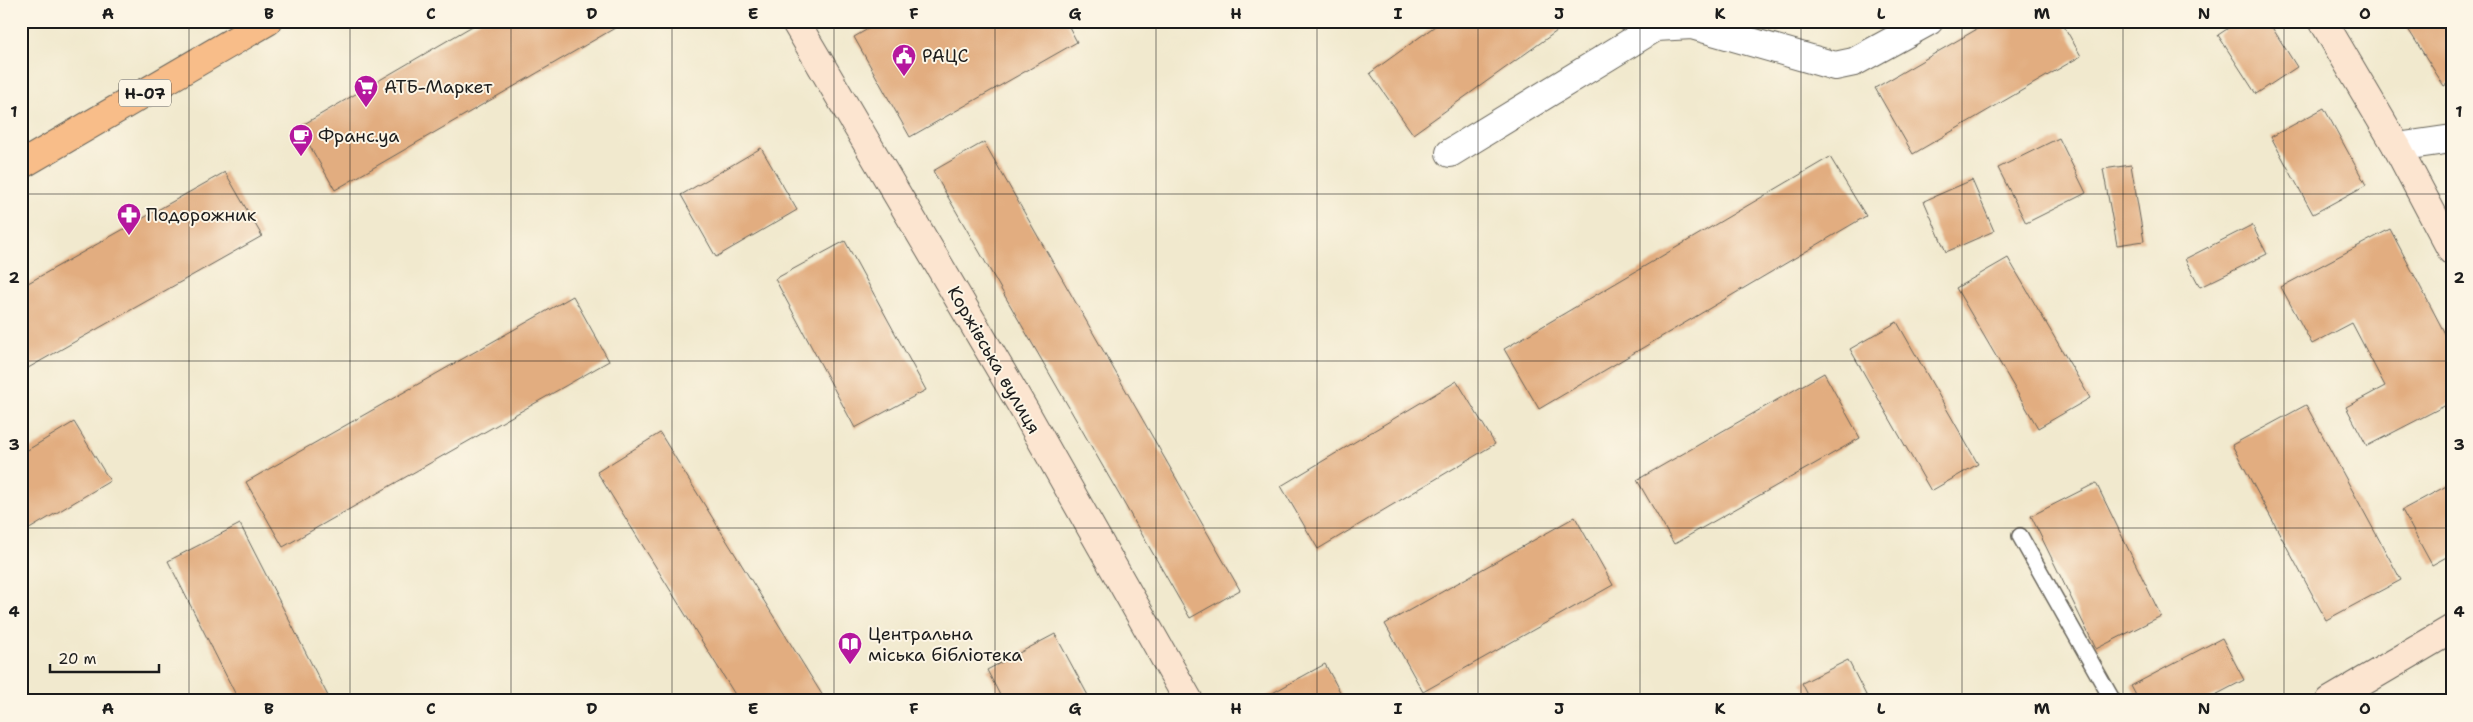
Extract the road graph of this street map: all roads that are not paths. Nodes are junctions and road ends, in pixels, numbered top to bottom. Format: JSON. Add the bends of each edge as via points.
{"nodes":[{"id":1,"x":268,"y":21,"type":"edge"},
{"id":2,"x":795,"y":21,"type":"edge"},
{"id":3,"x":1929,"y":21,"type":"edge"},
{"id":4,"x":2323,"y":21,"type":"edge"},
{"id":5,"x":2452,"y":139,"type":"edge"},
{"id":6,"x":2397,"y":147,"type":"junction"},
{"id":7,"x":1450,"y":153,"type":"dead end"},
{"id":8,"x":21,"y":164,"type":"edge"},
{"id":9,"x":2452,"y":251,"type":"edge"},
{"id":10,"x":2020,"y":536,"type":"dead end"},
{"id":11,"x":2452,"y":629,"type":"edge"},
{"id":12,"x":1189,"y":701,"type":"edge"},
{"id":13,"x":2113,"y":701,"type":"edge"},
{"id":14,"x":2330,"y":701,"type":"edge"}],
"edges":[{"from":1,"to":8,"type":"main road","number":"Н-07"},
{"from":2,"to":12,"type":"street","name":"Коржівська вулиця","via":[[1026,413]]},
{"from":3,"to":7,"type":"street","via":[[1854,62],[1835,66],[1692,25],[1656,27]]},
{"from":4,"to":6,"type":"street"},
{"from":5,"to":6,"type":"street"},
{"from":6,"to":9,"type":"street"},
{"from":10,"to":13,"type":"lane"},
{"from":11,"to":14,"type":"street"}]}
